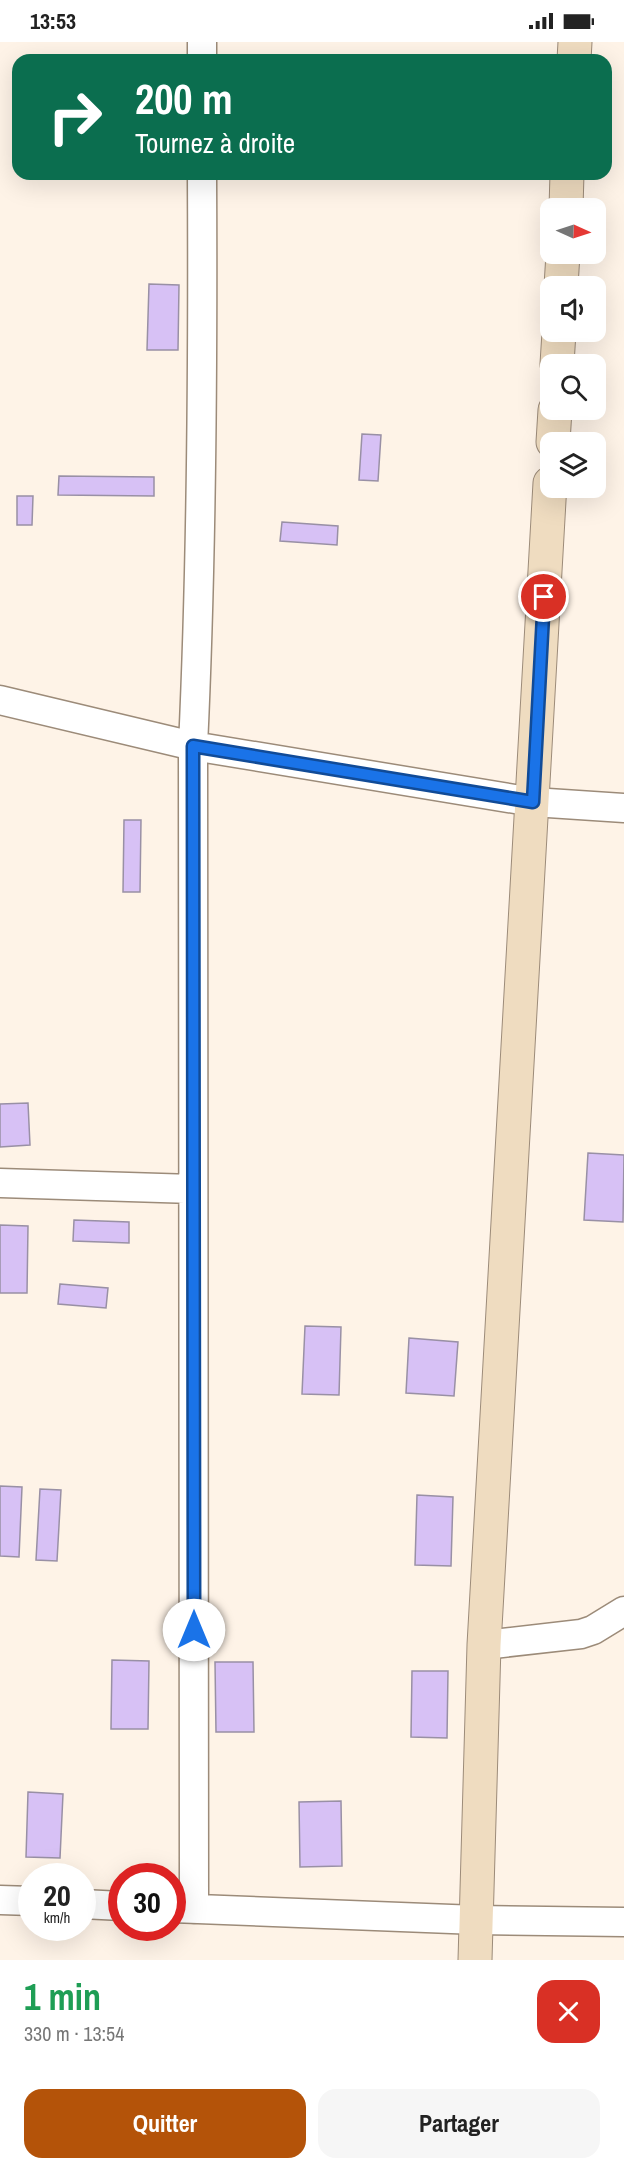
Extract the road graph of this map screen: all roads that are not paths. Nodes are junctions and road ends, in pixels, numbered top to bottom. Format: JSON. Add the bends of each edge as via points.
{"nodes":[{"id":1,"x":202,"y":180,"type":"edge"},
{"id":2,"x":567,"y":180,"type":"edge"},
{"id":3,"x":566,"y":198,"type":"edge"},
{"id":4,"x":549,"y":498,"type":"edge"},
{"id":5,"x":0,"y":700,"type":"edge"},
{"id":6,"x":193,"y":746,"type":"junction"},
{"id":7,"x":533,"y":802,"type":"junction"},
{"id":8,"x":624,"y":808,"type":"edge"},
{"id":9,"x":0,"y":1183,"type":"edge"},
{"id":10,"x":193,"y":1189,"type":"junction"},
{"id":11,"x":624,"y":1611,"type":"edge"},
{"id":12,"x":484,"y":1645,"type":"junction"},
{"id":13,"x":184,"y":1863,"type":"edge"},
{"id":14,"x":0,"y":1900,"type":"edge"},
{"id":15,"x":18,"y":1901,"type":"edge"},
{"id":16,"x":186,"y":1909,"type":"edge"},
{"id":17,"x":477,"y":1920,"type":"junction"},
{"id":18,"x":624,"y":1922,"type":"edge"},
{"id":19,"x":476,"y":1960,"type":"edge"}],
"edges":[{"from":1,"to":6,"type":"street","via":[[203,419]]},
{"from":2,"to":3,"type":"main road"},
{"from":4,"to":7,"type":"main road"},
{"from":5,"to":6,"type":"street"},
{"from":6,"to":7,"type":"street"},
{"from":6,"to":10,"type":"street"},
{"from":7,"to":8,"type":"street"},
{"from":7,"to":12,"type":"main road"},
{"from":9,"to":10,"type":"street"},
{"from":10,"to":13,"type":"street"},
{"from":11,"to":12,"type":"street","via":[[581,1634]]},
{"from":12,"to":17,"type":"main road"},
{"from":14,"to":15,"type":"street"},
{"from":16,"to":17,"type":"street"},
{"from":17,"to":18,"type":"street"},
{"from":17,"to":19,"type":"main road"}]}
